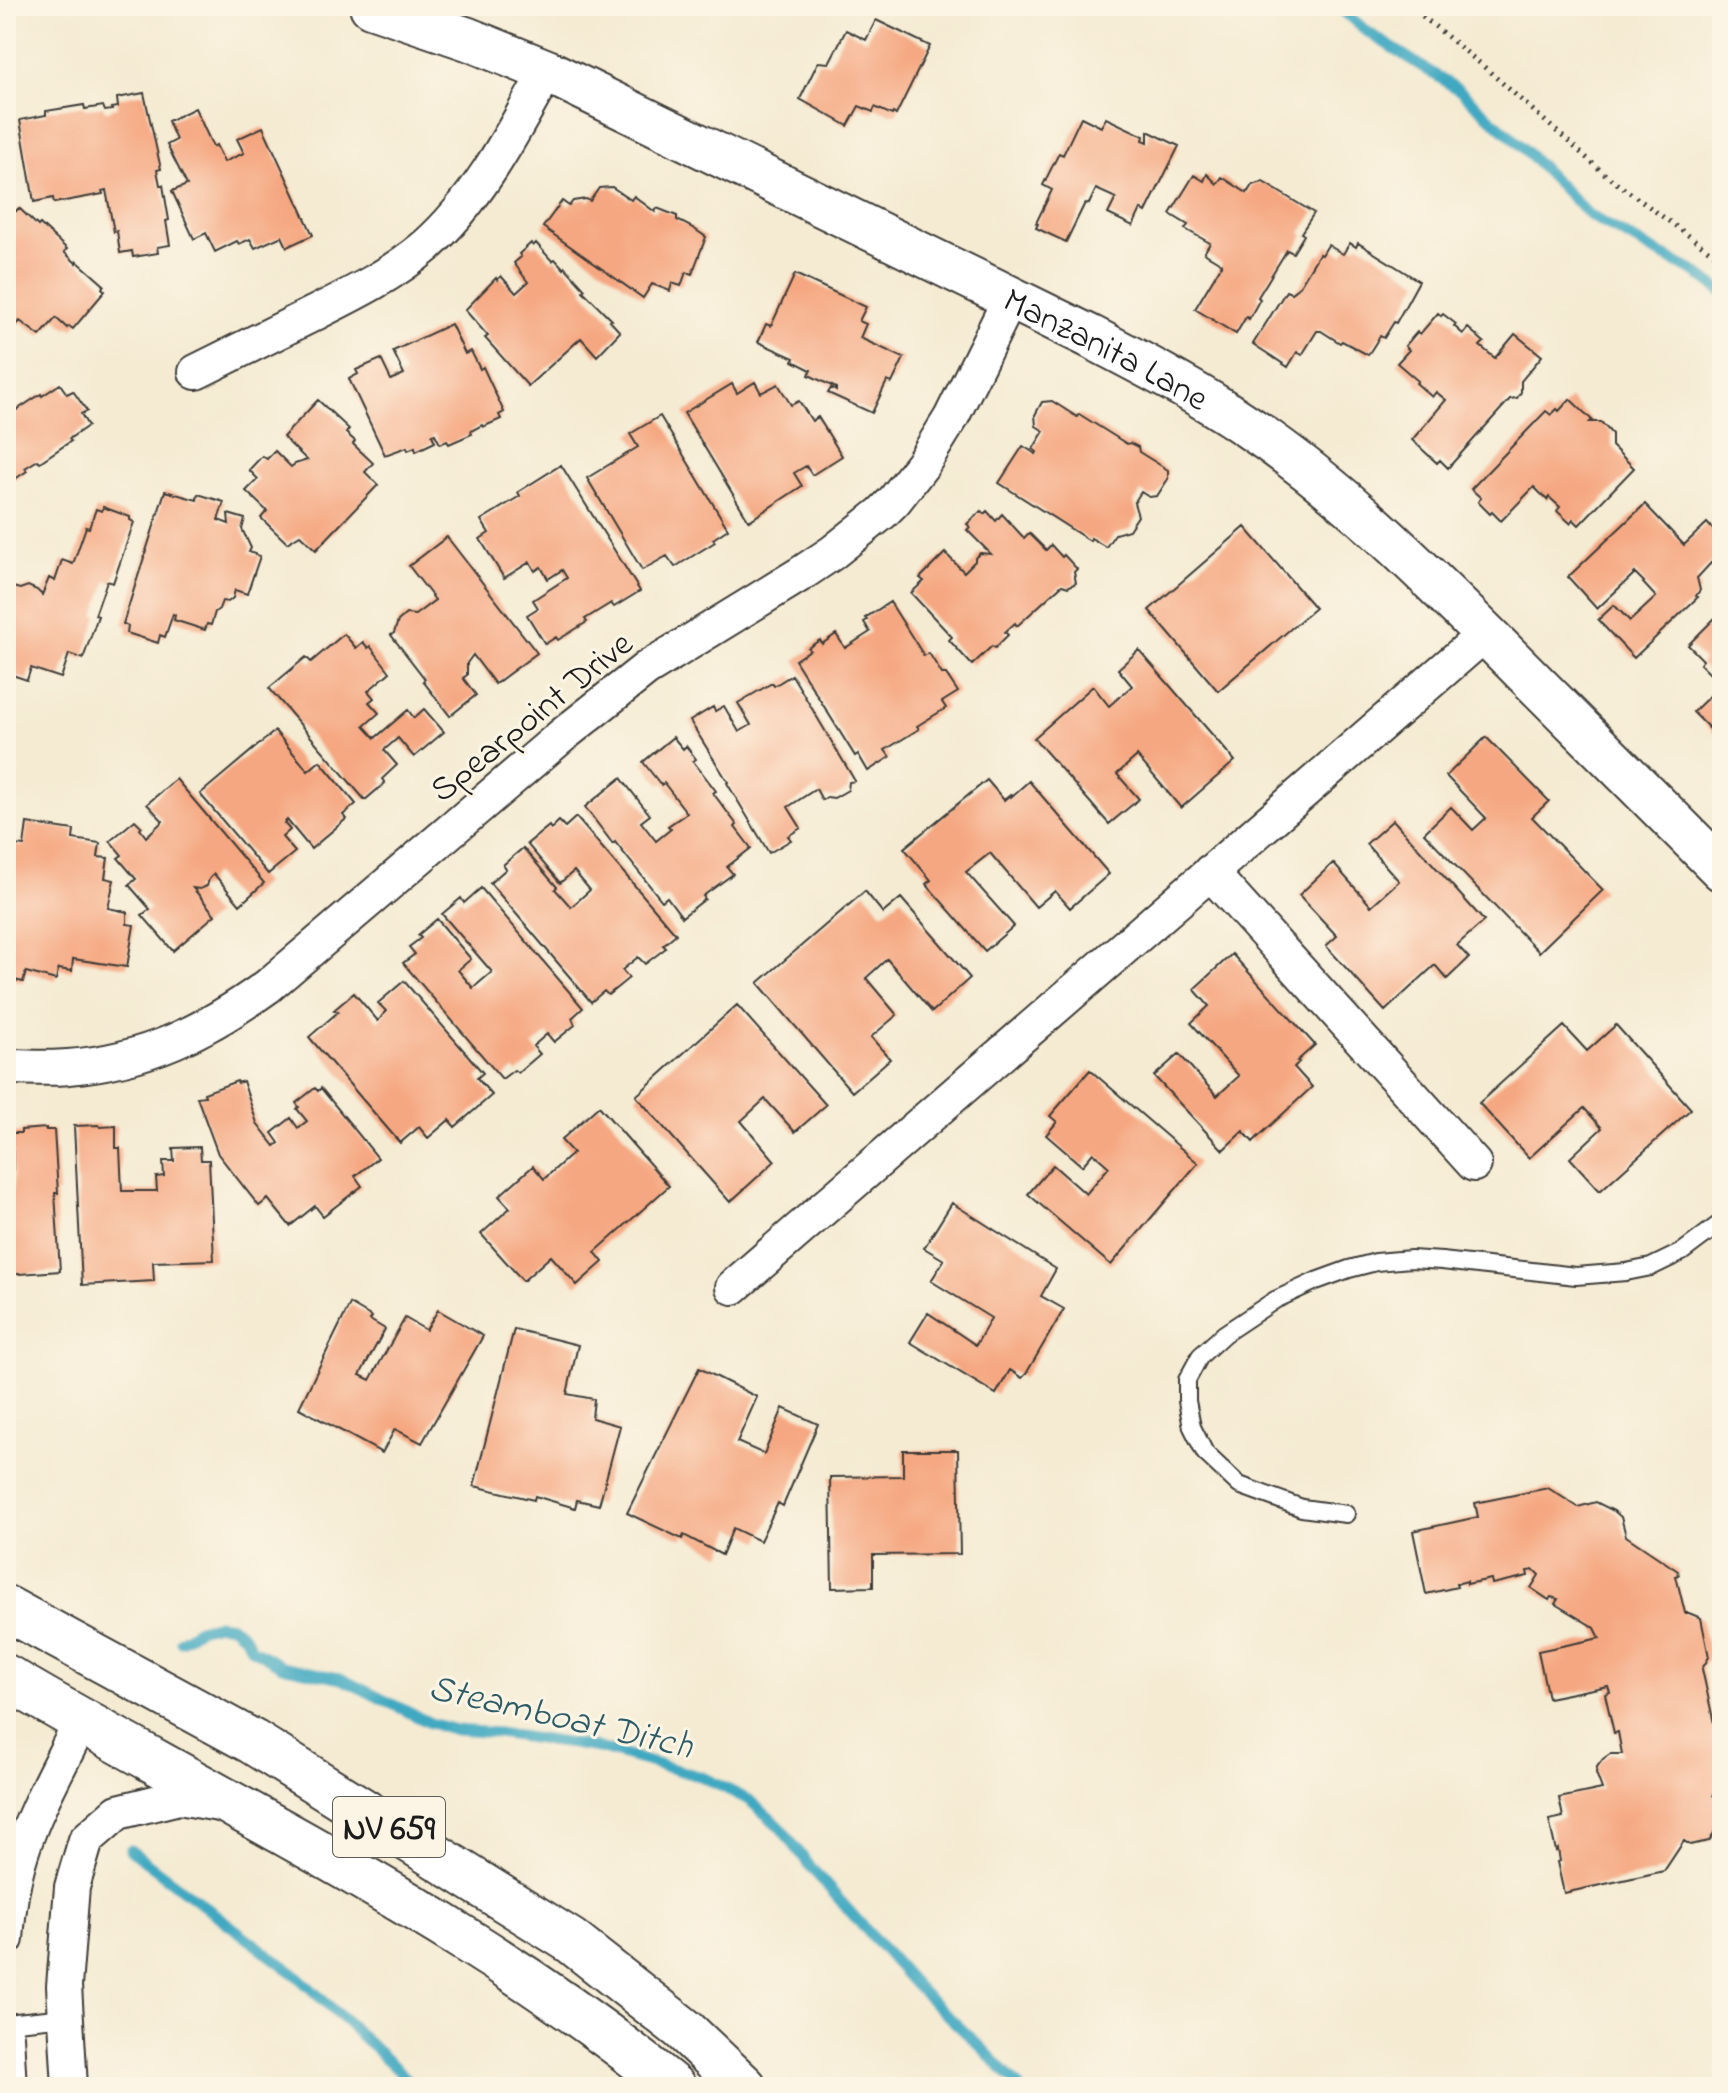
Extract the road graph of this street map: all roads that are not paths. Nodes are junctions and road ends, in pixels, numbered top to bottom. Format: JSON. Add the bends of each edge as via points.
{"nodes":[{"id":1,"x":371,"y":6,"type":"edge"},
{"id":2,"x":547,"y":71,"type":"junction"},
{"id":3,"x":1011,"y":297,"type":"junction"},
{"id":4,"x":196,"y":372,"type":"dead end"},
{"id":5,"x":1485,"y":634,"type":"junction"},
{"id":6,"x":1722,"y":870,"type":"edge"},
{"id":7,"x":1210,"y":872,"type":"junction"},
{"id":8,"x":6,"y":1067,"type":"edge"},
{"id":9,"x":1474,"y":1164,"type":"dead end"},
{"id":10,"x":1722,"y":1222,"type":"edge"},
{"id":11,"x":733,"y":1287,"type":"dead end"},
{"id":12,"x":1346,"y":1514,"type":"dead end"},
{"id":13,"x":6,"y":1608,"type":"edge"},
{"id":14,"x":6,"y":1677,"type":"edge"},
{"id":15,"x":81,"y":1722,"type":"junction"},
{"id":16,"x":253,"y":1742,"type":"junction"},
{"id":17,"x":237,"y":1806,"type":"junction"},
{"id":18,"x":6,"y":1939,"type":"edge"},
{"id":19,"x":66,"y":2017,"type":"junction"},
{"id":20,"x":6,"y":2023,"type":"edge"},
{"id":21,"x":6,"y":2036,"type":"edge"},
{"id":22,"x":9,"y":2087,"type":"edge"},
{"id":23,"x":70,"y":2087,"type":"edge"},
{"id":24,"x":673,"y":2087,"type":"edge"},
{"id":25,"x":744,"y":2087,"type":"edge"}],
"edges":[{"from":1,"to":2,"type":"street","name":"Manzanita Lane"},
{"from":2,"to":3,"type":"street","name":"Manzanita Lane"},
{"from":2,"to":4,"type":"street","via":[[464,206],[427,245],[353,294]]},
{"from":3,"to":5,"type":"street","name":"Manzanita Lane","via":[[1167,376],[1249,427],[1374,526]]},
{"from":3,"to":8,"type":"street","name":"Spearpoint Drive","via":[[951,418],[922,465],[882,513],[799,575],[646,669],[268,986],[178,1041],[125,1058],[67,1068]]},
{"from":5,"to":6,"type":"street","name":"Manzanita Lane"},
{"from":5,"to":7,"type":"street"},
{"from":7,"to":9,"type":"street"},
{"from":7,"to":11,"type":"street"},
{"from":10,"to":12,"type":"lane","via":[[1682,1252],[1626,1272],[1576,1276],[1442,1261],[1376,1262],[1275,1300],[1224,1334],[1200,1356],[1187,1380],[1192,1427],[1205,1453],[1239,1485],[1302,1508]]},
{"from":13,"to":16,"type":"main road","number":"NV 659"},
{"from":14,"to":15,"type":"main road","number":"NV 659"},
{"from":15,"to":16,"type":"main road","via":[[178,1724]]},
{"from":15,"to":17,"type":"main road","number":"NV 659"},
{"from":15,"to":18,"type":"street","via":[[30,1826],[12,1884]]},
{"from":16,"to":25,"type":"main road","number":"NV 659","via":[[571,1941],[683,2029]]},
{"from":17,"to":19,"type":"street","via":[[179,1797],[118,1812],[86,1840],[72,1887]]},
{"from":17,"to":24,"type":"main road","number":"NV 659","via":[[525,1977]]},
{"from":19,"to":20,"type":"lane"},
{"from":19,"to":23,"type":"street"},
{"from":21,"to":22,"type":"street"}]}
